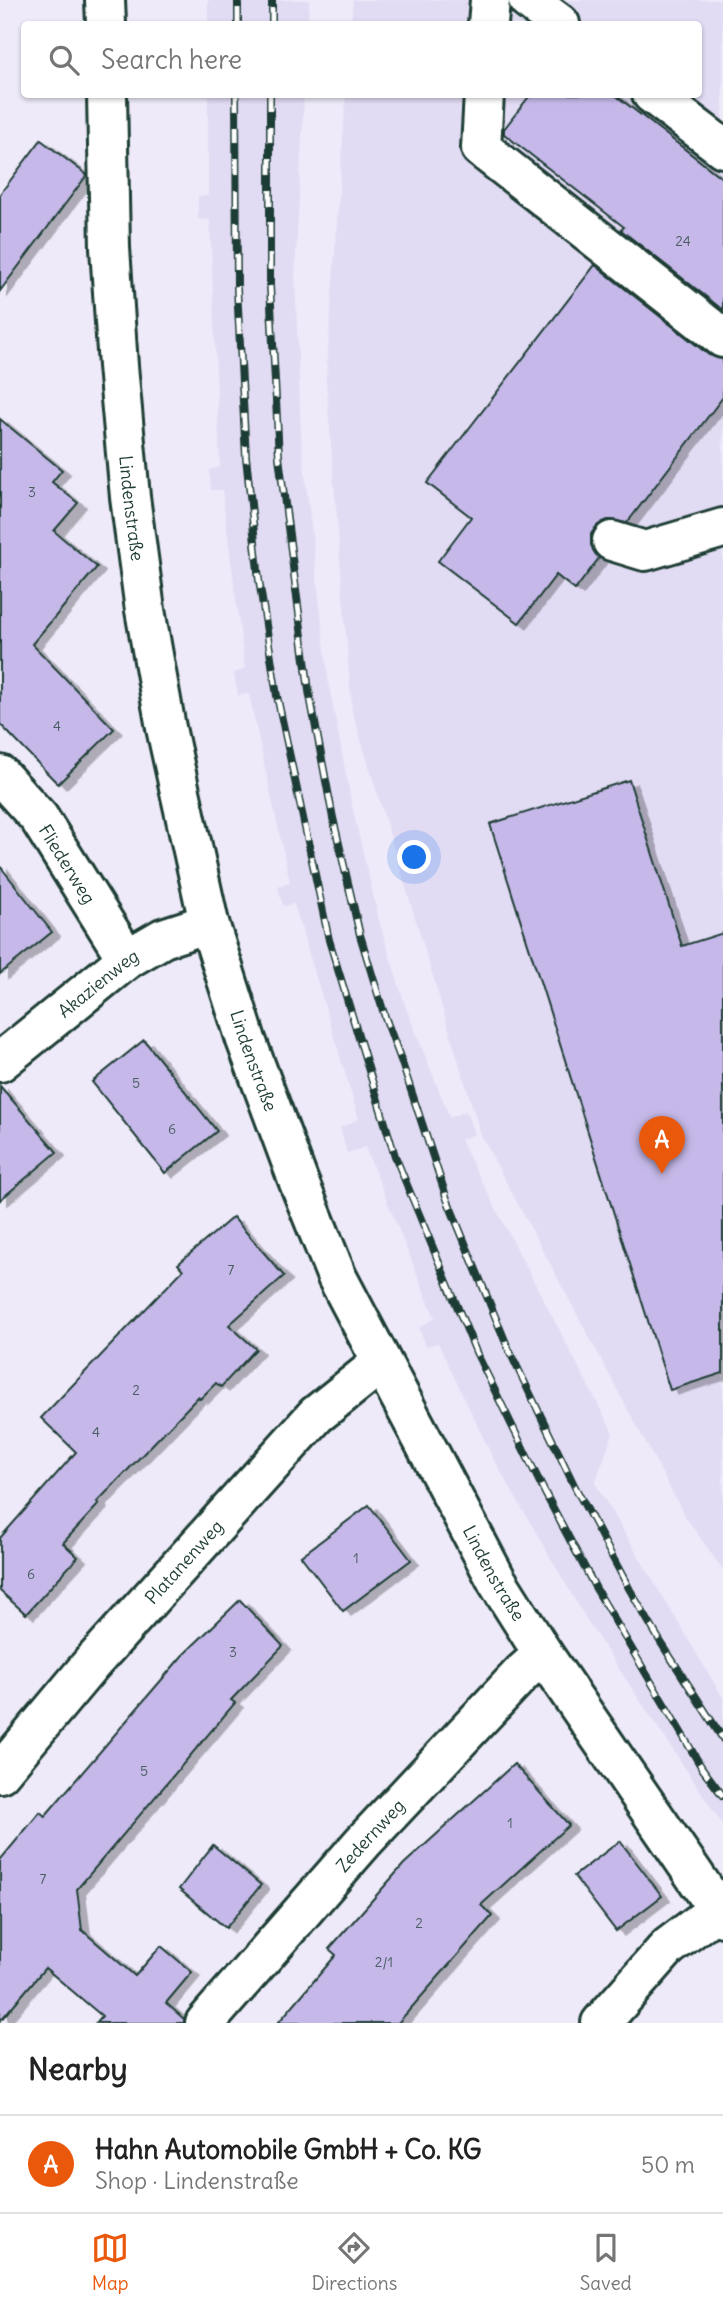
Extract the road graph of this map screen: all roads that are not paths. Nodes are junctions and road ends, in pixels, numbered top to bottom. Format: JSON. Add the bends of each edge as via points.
{"nodes":[{"id":1,"x":105,"y":0,"type":"edge"},
{"id":2,"x":490,"y":0,"type":"edge"},
{"id":3,"x":528,"y":0,"type":"edge"},
{"id":4,"x":106,"y":21,"type":"edge"},
{"id":5,"x":488,"y":21,"type":"edge"},
{"id":6,"x":556,"y":21,"type":"edge"},
{"id":7,"x":107,"y":98,"type":"edge"},
{"id":8,"x":484,"y":98,"type":"edge"},
{"id":9,"x":657,"y":98,"type":"edge"},
{"id":10,"x":723,"y":148,"type":"edge"},
{"id":11,"x":723,"y":338,"type":"edge"},
{"id":12,"x":723,"y":528,"type":"edge"},
{"id":13,"x":612,"y":541,"type":"dead end"},
{"id":14,"x":0,"y":775,"type":"edge"},
{"id":15,"x":209,"y":923,"type":"junction"},
{"id":16,"x":127,"y":959,"type":"junction"},
{"id":17,"x":0,"y":1062,"type":"edge"},
{"id":18,"x":381,"y":1363,"type":"junction"},
{"id":19,"x":543,"y":1654,"type":"junction"},
{"id":20,"x":0,"y":1773,"type":"edge"},
{"id":21,"x":720,"y":1914,"type":"edge"},
{"id":22,"x":205,"y":2023,"type":"edge"},
{"id":23,"x":601,"y":2023,"type":"edge"}],
"edges":[{"from":1,"to":4,"type":"street"},
{"from":2,"to":5,"type":"street"},
{"from":3,"to":6,"type":"street"},
{"from":7,"to":15,"type":"street","name":"Lindenstraße","via":[[110,248],[130,497],[166,728]]},
{"from":8,"to":11,"type":"street","via":[[481,148]]},
{"from":9,"to":10,"type":"street"},
{"from":12,"to":13,"type":"street","via":[[645,551]]},
{"from":14,"to":16,"type":"street","name":"Fliederweg","via":[[39,818]]},
{"from":15,"to":16,"type":"street","name":"Akazienweg","via":[[163,938]]},
{"from":15,"to":18,"type":"street","name":"Lindenstraße","via":[[298,1180],[337,1277]]},
{"from":16,"to":17,"type":"street","name":"Akazienweg"},
{"from":18,"to":19,"type":"street","name":"Lindenstraße","via":[[497,1581]]},
{"from":18,"to":20,"type":"street","name":"Platanenweg","via":[[316,1415],[92,1663]]},
{"from":19,"to":21,"type":"street","name":"Lindenstraße"},
{"from":19,"to":22,"type":"street","name":"Zedernweg","via":[[363,1842]]},
{"from":21,"to":23,"type":"street","via":[[668,1947]]}]}
